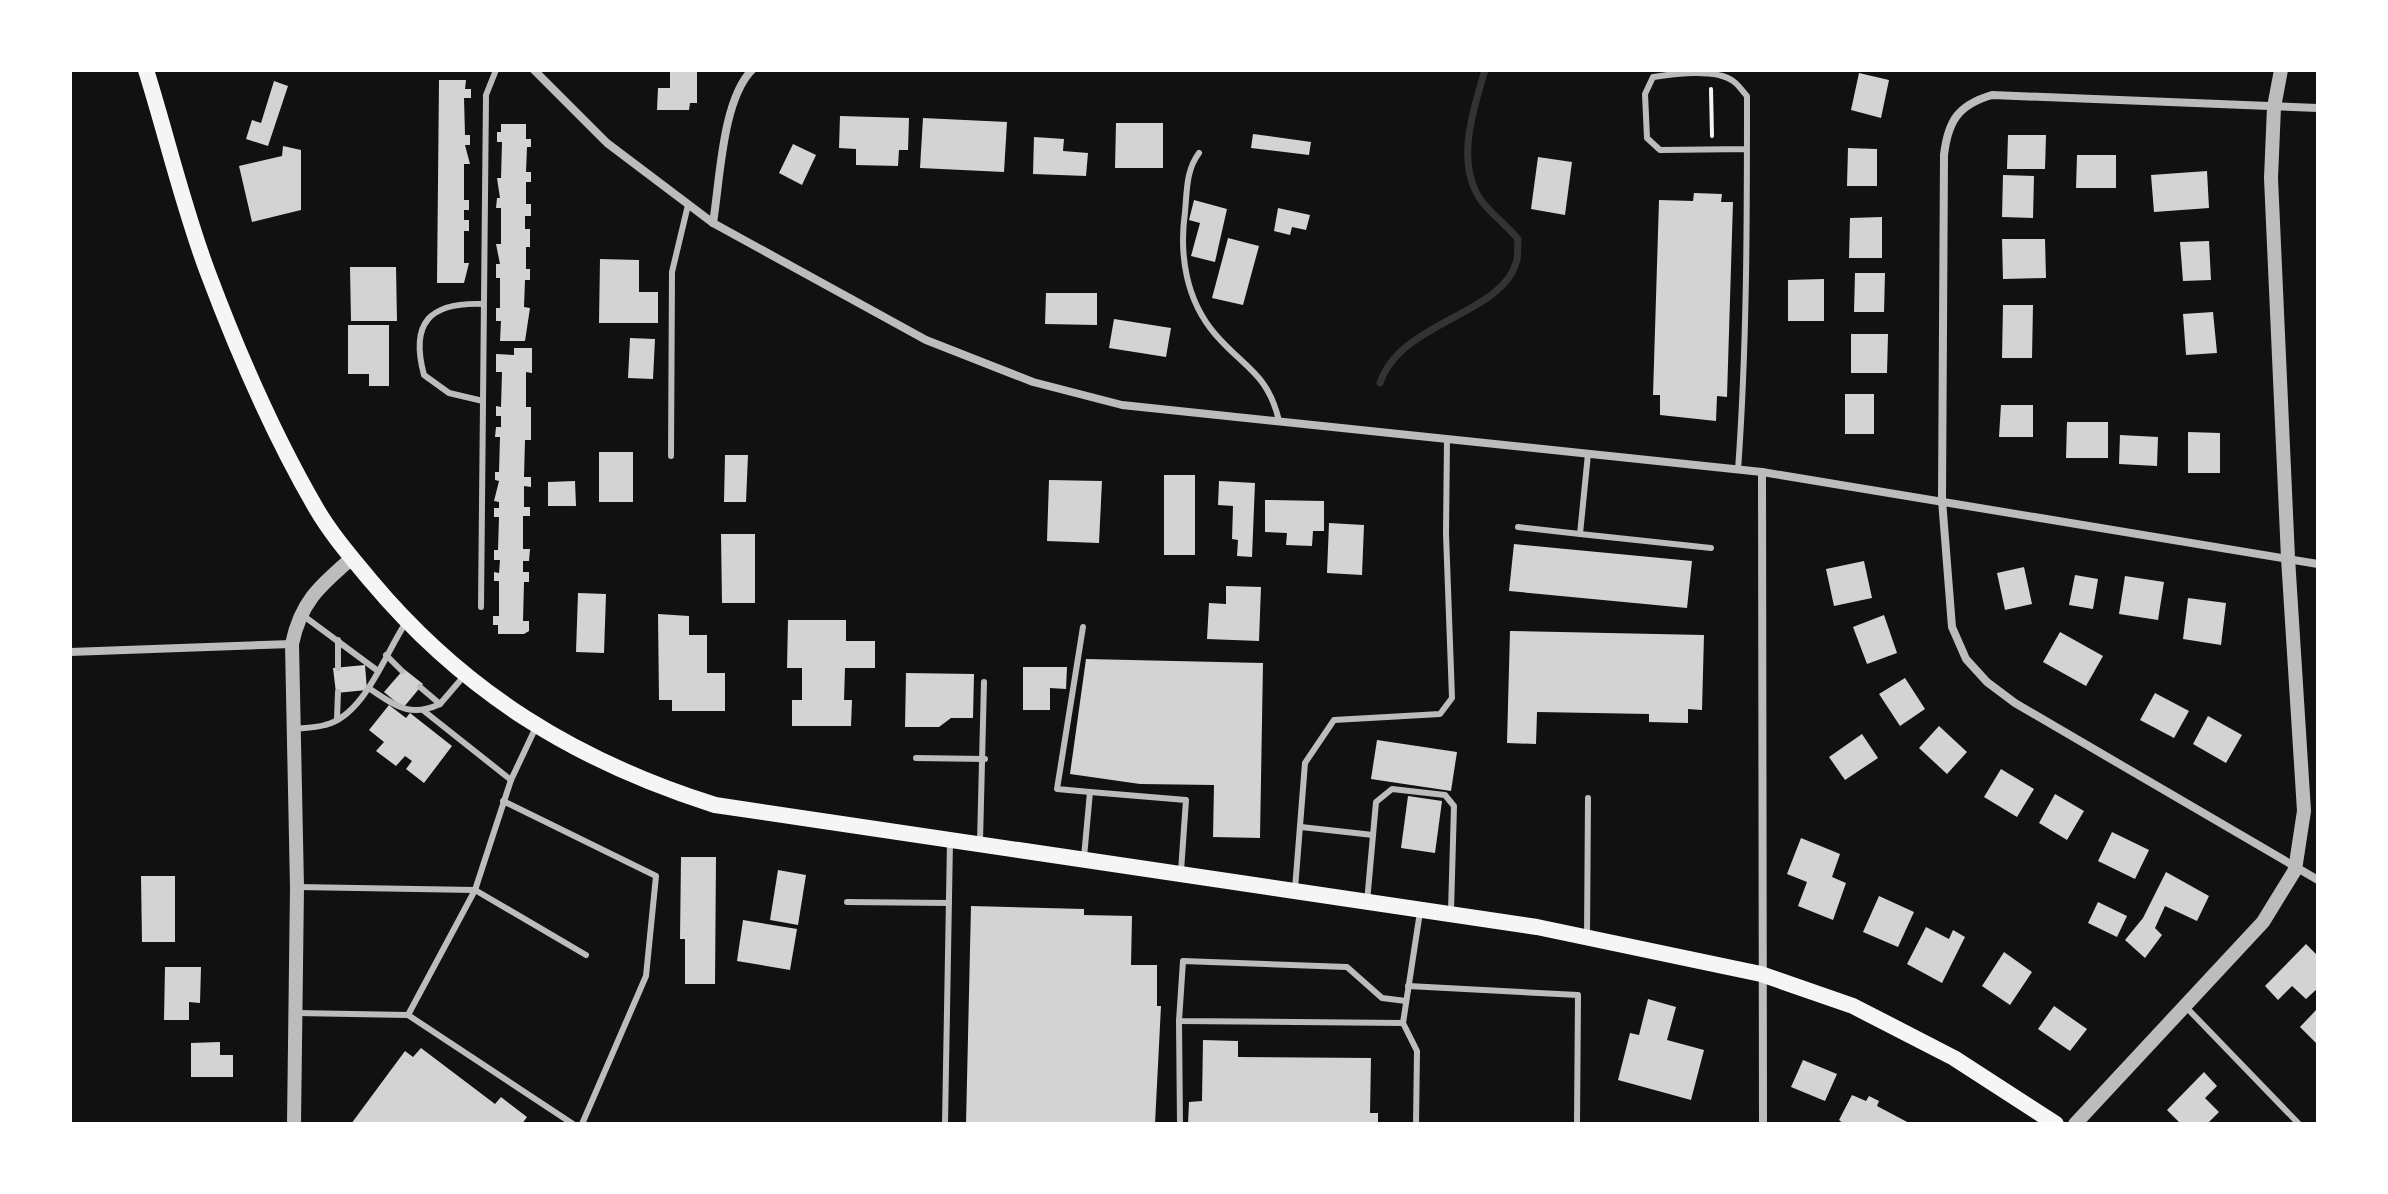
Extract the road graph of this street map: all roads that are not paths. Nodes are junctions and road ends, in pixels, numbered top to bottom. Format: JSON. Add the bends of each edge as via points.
{"nodes":[{"id":1,"x":146,"y":70,"type":"edge"},
{"id":2,"x":496,"y":70,"type":"edge"},
{"id":3,"x":534,"y":70,"type":"edge"},
{"id":4,"x":752,"y":70,"type":"edge"},
{"id":5,"x":2281,"y":70,"type":"edge"},
{"id":6,"x":2274,"y":107,"type":"junction"},
{"id":7,"x":2318,"y":108,"type":"edge"},
{"id":8,"x":1747,"y":149,"type":"junction"},
{"id":9,"x":1199,"y":153,"type":"dead end"},
{"id":10,"x":688,"y":205,"type":"junction"},
{"id":11,"x":713,"y":223,"type":"junction"},
{"id":12,"x":483,"y":304,"type":"junction"},
{"id":13,"x":483,"y":401,"type":"junction"},
{"id":14,"x":1279,"y":421,"type":"junction"},
{"id":15,"x":1447,"y":439,"type":"junction"},
{"id":16,"x":1588,"y":454,"type":"junction"},
{"id":17,"x":671,"y":456,"type":"dead end"},
{"id":18,"x":1738,"y":470,"type":"junction"},
{"id":19,"x":1762,"y":472,"type":"junction"},
{"id":20,"x":1942,"y":500,"type":"junction"},
{"id":21,"x":1518,"y":527,"type":"dead end"},
{"id":22,"x":1580,"y":534,"type":"junction"},
{"id":23,"x":1711,"y":548,"type":"dead end"},
{"id":24,"x":352,"y":558,"type":"junction"},
{"id":25,"x":2288,"y":558,"type":"junction"},
{"id":26,"x":2318,"y":564,"type":"edge"},
{"id":27,"x":481,"y":607,"type":"dead end"},
{"id":28,"x":300,"y":614,"type":"junction"},
{"id":29,"x":407,"y":621,"type":"junction"},
{"id":30,"x":1083,"y":627,"type":"dead end"},
{"id":31,"x":338,"y":640,"type":"junction"},
{"id":32,"x":292,"y":644,"type":"junction"},
{"id":33,"x":70,"y":652,"type":"edge"},
{"id":34,"x":386,"y":655,"type":"junction"},
{"id":35,"x":338,"y":668,"type":"dead end"},
{"id":36,"x":378,"y":671,"type":"junction"},
{"id":37,"x":402,"y":671,"type":"dead end"},
{"id":38,"x":464,"y":676,"type":"junction"},
{"id":39,"x":984,"y":682,"type":"dead end"},
{"id":40,"x":420,"y":687,"type":"dead end"},
{"id":41,"x":370,"y":689,"type":"junction"},
{"id":42,"x":338,"y":692,"type":"dead end"},
{"id":43,"x":440,"y":704,"type":"junction"},
{"id":44,"x":424,"y":711,"type":"junction"},
{"id":45,"x":337,"y":719,"type":"junction"},
{"id":46,"x":536,"y":727,"type":"junction"},
{"id":47,"x":294,"y":729,"type":"junction"},
{"id":48,"x":916,"y":758,"type":"dead end"},
{"id":49,"x":985,"y":759,"type":"junction"},
{"id":50,"x":511,"y":780,"type":"junction"},
{"id":51,"x":1090,"y":792,"type":"junction"},
{"id":52,"x":1588,"y":798,"type":"dead end"},
{"id":53,"x":503,"y":801,"type":"junction"},
{"id":54,"x":1301,"y":827,"type":"junction"},
{"id":55,"x":1373,"y":835,"type":"junction"},
{"id":56,"x":950,"y":841,"type":"junction"},
{"id":57,"x":980,"y":845,"type":"junction"},
{"id":58,"x":1084,"y":861,"type":"junction"},
{"id":59,"x":2295,"y":870,"type":"junction"},
{"id":60,"x":1180,"y":874,"type":"junction"},
{"id":61,"x":2318,"y":880,"type":"edge"},
{"id":62,"x":297,"y":887,"type":"junction"},
{"id":63,"x":475,"y":890,"type":"junction"},
{"id":64,"x":1295,"y":891,"type":"junction"},
{"id":65,"x":847,"y":902,"type":"dead end"},
{"id":66,"x":1367,"y":902,"type":"junction"},
{"id":67,"x":949,"y":903,"type":"junction"},
{"id":68,"x":1421,"y":910,"type":"junction"},
{"id":69,"x":1451,"y":914,"type":"junction"},
{"id":70,"x":1587,"y":937,"type":"junction"},
{"id":71,"x":586,"y":955,"type":"dead end"},
{"id":72,"x":1761,"y":974,"type":"junction"},
{"id":73,"x":1408,"y":986,"type":"junction"},
{"id":74,"x":1406,"y":1001,"type":"junction"},
{"id":75,"x":2185,"y":1006,"type":"junction"},
{"id":76,"x":296,"y":1013,"type":"junction"},
{"id":77,"x":408,"y":1015,"type":"junction"},
{"id":78,"x":1179,"y":1021,"type":"junction"},
{"id":79,"x":1403,"y":1023,"type":"junction"},
{"id":80,"x":294,"y":1124,"type":"edge"},
{"id":81,"x":573,"y":1124,"type":"edge"},
{"id":82,"x":582,"y":1124,"type":"edge"},
{"id":83,"x":945,"y":1124,"type":"edge"},
{"id":84,"x":1180,"y":1124,"type":"edge"},
{"id":85,"x":1416,"y":1124,"type":"edge"},
{"id":86,"x":1577,"y":1124,"type":"edge"},
{"id":87,"x":1763,"y":1124,"type":"edge"},
{"id":88,"x":2056,"y":1124,"type":"edge"},
{"id":89,"x":2075,"y":1124,"type":"edge"},
{"id":90,"x":2299,"y":1124,"type":"edge"}],
"edges":[{"from":1,"to":24,"type":"main road","via":[[207,270],[256,391],[317,510]]},
{"from":2,"to":12,"type":"lane","via":[[486,95]]},
{"from":3,"to":10,"type":"street","via":[[607,143]]},
{"from":4,"to":11,"type":"street","via":[[733,101]]},
{"from":5,"to":6,"type":"street"},
{"from":6,"to":7,"type":"street"},
{"from":6,"to":20,"type":"street","via":[[1992,95],[1969,102],[1952,119],[1944,155]]},
{"from":6,"to":25,"type":"street","via":[[2271,178]]},
{"from":8,"to":8,"type":"lane","via":[[1747,96],[1732,80],[1677,73],[1653,77],[1645,94],[1647,138],[1660,150]]},
{"from":8,"to":18,"type":"lane"},
{"from":9,"to":14,"type":"lane","via":[[1191,164],[1183,225],[1184,270],[1195,304],[1215,334],[1273,394]]},
{"from":10,"to":11,"type":"street"},
{"from":10,"to":17,"type":"lane","via":[[672,272]]},
{"from":11,"to":14,"type":"street","via":[[926,340],[1033,382],[1122,405]]},
{"from":12,"to":13,"type":"lane"},
{"from":12,"to":13,"type":"lane","via":[[456,303],[428,317],[416,345],[424,375],[449,393]]},
{"from":13,"to":27,"type":"lane"},
{"from":14,"to":15,"type":"street"},
{"from":15,"to":16,"type":"street"},
{"from":15,"to":54,"type":"lane","via":[[1452,698],[1440,714],[1334,720],[1305,763]]},
{"from":16,"to":18,"type":"street"},
{"from":16,"to":22,"type":"lane"},
{"from":18,"to":19,"type":"street"},
{"from":19,"to":20,"type":"street"},
{"from":19,"to":72,"type":"street"},
{"from":20,"to":25,"type":"street"},
{"from":20,"to":59,"type":"street","via":[[1952,627],[1966,659],[1987,682]]},
{"from":21,"to":22,"type":"lane"},
{"from":22,"to":23,"type":"lane"},
{"from":24,"to":28,"type":"street"},
{"from":24,"to":29,"type":"main road"},
{"from":25,"to":26,"type":"street"},
{"from":25,"to":59,"type":"street","via":[[2304,811]]},
{"from":28,"to":31,"type":"lane"},
{"from":28,"to":32,"type":"street"},
{"from":29,"to":34,"type":"lane"},
{"from":29,"to":38,"type":"main road"},
{"from":30,"to":51,"type":"lane","via":[[1057,789]]},
{"from":31,"to":35,"type":"lane"},
{"from":31,"to":36,"type":"lane"},
{"from":32,"to":33,"type":"street"},
{"from":32,"to":47,"type":"street"},
{"from":34,"to":36,"type":"lane"},
{"from":34,"to":37,"type":"lane"},
{"from":36,"to":41,"type":"lane"},
{"from":38,"to":43,"type":"lane"},
{"from":38,"to":46,"type":"main road"},
{"from":39,"to":49,"type":"lane"},
{"from":40,"to":43,"type":"lane"},
{"from":41,"to":44,"type":"lane","via":[[404,711]]},
{"from":41,"to":45,"type":"lane"},
{"from":42,"to":45,"type":"lane"},
{"from":43,"to":44,"type":"lane"},
{"from":44,"to":50,"type":"lane"},
{"from":45,"to":47,"type":"lane"},
{"from":46,"to":50,"type":"lane"},
{"from":46,"to":56,"type":"main road","via":[[661,788],[715,805]]},
{"from":47,"to":62,"type":"street"},
{"from":48,"to":49,"type":"lane"},
{"from":49,"to":57,"type":"lane"},
{"from":50,"to":53,"type":"lane"},
{"from":51,"to":58,"type":"lane"},
{"from":51,"to":60,"type":"lane","via":[[1186,800]]},
{"from":52,"to":70,"type":"lane"},
{"from":53,"to":63,"type":"lane"},
{"from":53,"to":82,"type":"lane","via":[[656,876],[646,976]]},
{"from":54,"to":55,"type":"lane"},
{"from":54,"to":64,"type":"lane"},
{"from":55,"to":66,"type":"lane"},
{"from":55,"to":69,"type":"lane","via":[[1376,802],[1392,789],[1445,795],[1454,806]]},
{"from":56,"to":57,"type":"main road"},
{"from":56,"to":67,"type":"lane"},
{"from":57,"to":58,"type":"main road"},
{"from":58,"to":60,"type":"main road"},
{"from":59,"to":61,"type":"street"},
{"from":59,"to":75,"type":"street","via":[[2263,922]]},
{"from":60,"to":64,"type":"main road"},
{"from":62,"to":63,"type":"lane"},
{"from":62,"to":76,"type":"street"},
{"from":63,"to":71,"type":"lane"},
{"from":63,"to":77,"type":"lane"},
{"from":64,"to":66,"type":"main road"},
{"from":65,"to":67,"type":"lane"},
{"from":66,"to":68,"type":"main road"},
{"from":67,"to":83,"type":"lane"},
{"from":68,"to":69,"type":"main road"},
{"from":68,"to":73,"type":"lane"},
{"from":69,"to":70,"type":"main road"},
{"from":70,"to":72,"type":"main road"},
{"from":72,"to":87,"type":"street"},
{"from":72,"to":88,"type":"main road","via":[[1853,1006],[1954,1058]]},
{"from":73,"to":74,"type":"lane"},
{"from":73,"to":86,"type":"lane","via":[[1578,995]]},
{"from":74,"to":78,"type":"lane","via":[[1382,998],[1347,967],[1183,961]]},
{"from":74,"to":79,"type":"lane"},
{"from":75,"to":89,"type":"street"},
{"from":75,"to":90,"type":"lane"},
{"from":76,"to":77,"type":"lane"},
{"from":76,"to":80,"type":"street"},
{"from":77,"to":81,"type":"lane"},
{"from":78,"to":79,"type":"lane"},
{"from":78,"to":84,"type":"lane"},
{"from":79,"to":85,"type":"lane","via":[[1417,1051]]}]}
